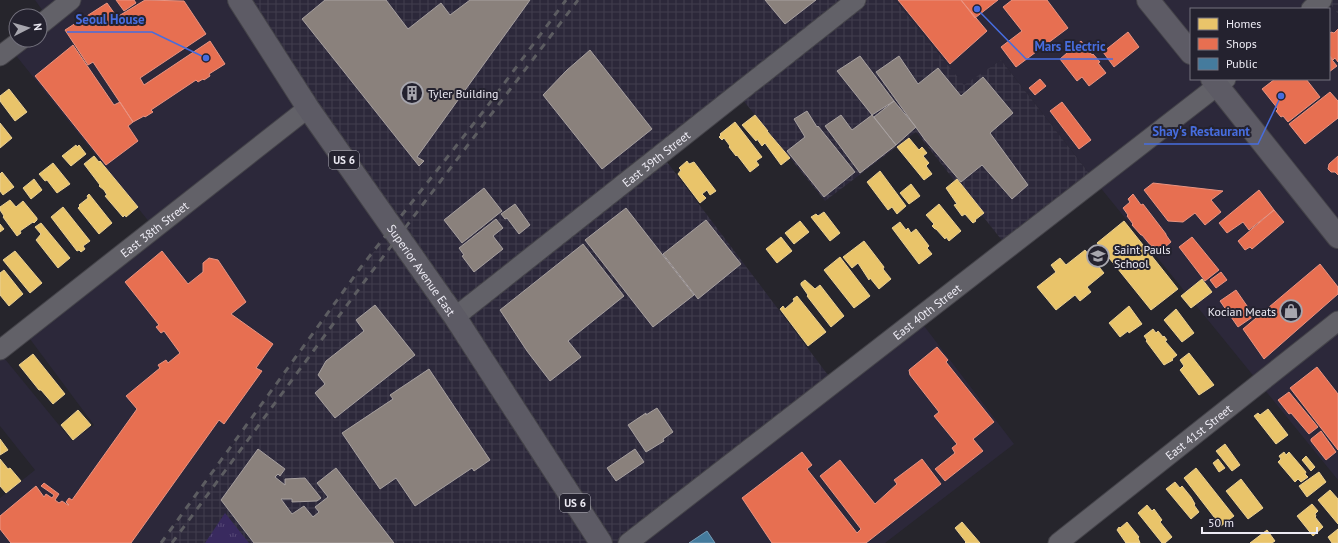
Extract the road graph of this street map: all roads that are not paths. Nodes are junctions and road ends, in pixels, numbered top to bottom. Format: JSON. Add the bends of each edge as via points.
{"nodes":[{"id":1,"x":71,"y":0,"type":"edge"},
{"id":2,"x":239,"y":0,"type":"edge"},
{"id":3,"x":856,"y":0,"type":"edge"},
{"id":4,"x":1148,"y":0,"type":"edge"},
{"id":5,"x":1322,"y":0,"type":"edge"},
{"id":6,"x":1312,"y":8,"type":"edge"},
{"id":7,"x":48,"y":19,"type":"edge"},
{"id":8,"x":10,"y":48,"type":"edge"},
{"id":9,"x":1190,"y":52,"type":"edge"},
{"id":10,"x":0,"y":56,"type":"edge"},
{"id":11,"x":1218,"y":81,"type":"edge"},
{"id":12,"x":308,"y":108,"type":"junction"},
{"id":13,"x":1338,"y":237,"type":"edge"},
{"id":14,"x":455,"y":317,"type":"junction"},
{"id":15,"x":1338,"y":321,"type":"edge"},
{"id":16,"x":0,"y":350,"type":"edge"},
{"id":17,"x":601,"y":543,"type":"edge"},
{"id":18,"x":628,"y":543,"type":"edge"},
{"id":19,"x":1058,"y":543,"type":"edge"}],
"edges":[{"from":1,"to":7,"type":"street"},
{"from":2,"to":12,"type":"main road","name":"Superior Avenue East","number":"US 6"},
{"from":3,"to":14,"type":"street","name":"East 39th Street"},
{"from":4,"to":9,"type":"main road"},
{"from":5,"to":6,"type":"street"},
{"from":8,"to":10,"type":"street"},
{"from":11,"to":13,"type":"main road"},
{"from":11,"to":18,"type":"street","name":"East 40th Street"},
{"from":12,"to":14,"type":"main road","name":"Superior Avenue East","number":"US 6"},
{"from":12,"to":16,"type":"street","name":"East 38th Street"},
{"from":14,"to":17,"type":"main road","name":"Superior Avenue East","number":"US 6"},
{"from":15,"to":19,"type":"street","name":"East 41st Street"}]}
